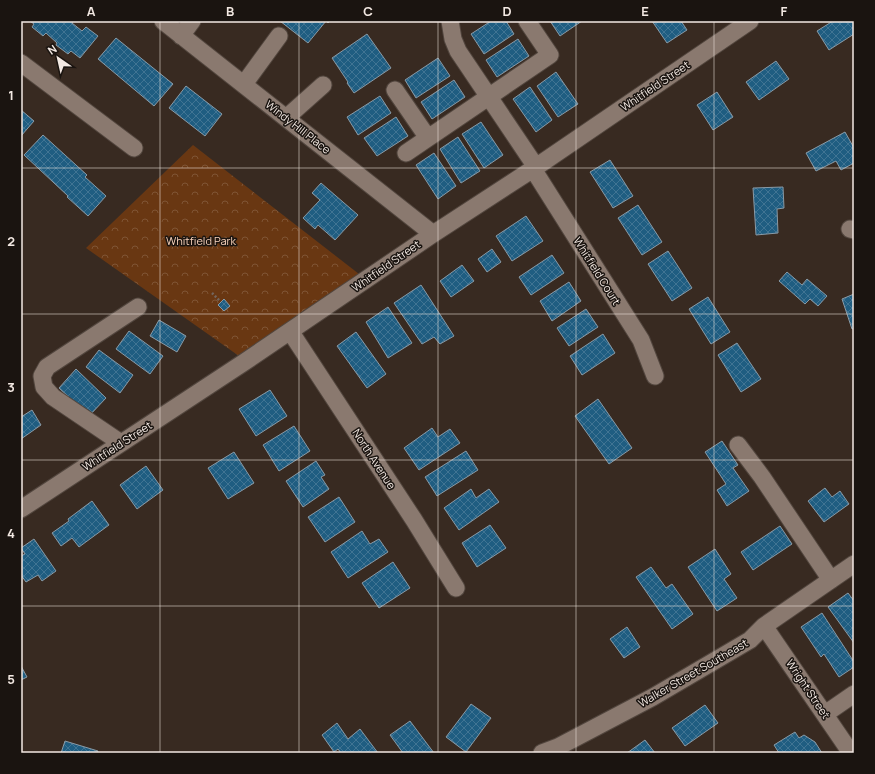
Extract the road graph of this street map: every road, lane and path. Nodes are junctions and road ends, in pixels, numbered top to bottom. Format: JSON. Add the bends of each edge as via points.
{"nodes":[{"id":1,"x":163,"y":21,"type":"edge"},
{"id":2,"x":192,"y":21,"type":"edge"},
{"id":3,"x":450,"y":21,"type":"edge"},
{"id":4,"x":526,"y":21,"type":"edge"},
{"id":5,"x":750,"y":21,"type":"edge"},
{"id":6,"x":181,"y":36,"type":"junction"},
{"id":7,"x":279,"y":36,"type":"dead end"},
{"id":8,"x":21,"y":63,"type":"edge"},
{"id":9,"x":244,"y":84,"type":"junction"},
{"id":10,"x":323,"y":85,"type":"dead end"},
{"id":11,"x":395,"y":90,"type":"dead end"},
{"id":12,"x":489,"y":97,"type":"junction"},
{"id":13,"x":286,"y":118,"type":"junction"},
{"id":14,"x":428,"y":138,"type":"junction"},
{"id":15,"x":134,"y":148,"type":"dead end"},
{"id":16,"x":406,"y":153,"type":"dead end"},
{"id":17,"x":535,"y":168,"type":"junction"},
{"id":18,"x":433,"y":234,"type":"junction"},
{"id":19,"x":212,"y":293,"type":"dead end"},
{"id":20,"x":220,"y":302,"type":"dead end"},
{"id":21,"x":138,"y":307,"type":"dead end"},
{"id":22,"x":290,"y":331,"type":"junction"},
{"id":23,"x":655,"y":376,"type":"dead end"},
{"id":24,"x":121,"y":443,"type":"junction"},
{"id":25,"x":738,"y":445,"type":"dead end"},
{"id":26,"x":21,"y":509,"type":"edge"},
{"id":27,"x":854,"y":564,"type":"edge"},
{"id":28,"x":831,"y":580,"type":"junction"},
{"id":29,"x":456,"y":588,"type":"dead end"},
{"id":30,"x":764,"y":626,"type":"junction"},
{"id":31,"x":854,"y":694,"type":"edge"},
{"id":32,"x":825,"y":714,"type":"junction"},
{"id":33,"x":542,"y":753,"type":"edge"},
{"id":34,"x":851,"y":753,"type":"edge"}],
"edges":[{"from":1,"to":6,"type":"street","name":"Windy Hill Place"},
{"from":2,"to":6,"type":"street"},
{"from":3,"to":12,"type":"street","name":"Whitfield Court","via":[[458,51]]},
{"from":4,"to":12,"type":"street","via":[[550,55]]},
{"from":5,"to":17,"type":"street","name":"Whitfield Street"},
{"from":6,"to":9,"type":"street","name":"Windy Hill Place"},
{"from":7,"to":9,"type":"street"},
{"from":8,"to":15,"type":"street"},
{"from":9,"to":13,"type":"street","name":"Windy Hill Place"},
{"from":10,"to":13,"type":"street"},
{"from":11,"to":14,"type":"street"},
{"from":12,"to":14,"type":"street"},
{"from":12,"to":17,"type":"street","name":"Whitfield Court"},
{"from":13,"to":18,"type":"street","name":"Windy Hill Place"},
{"from":14,"to":16,"type":"street"},
{"from":17,"to":18,"type":"street","name":"Whitfield Street"},
{"from":17,"to":23,"type":"street","name":"Whitfield Court","via":[[641,340]]},
{"from":18,"to":22,"type":"street","name":"Whitfield Street"},
{"from":19,"to":20,"type":"path"},
{"from":21,"to":24,"type":"street","via":[[46,367],[42,376],[44,387],[53,397]]},
{"from":22,"to":24,"type":"street","name":"Whitfield Street"},
{"from":22,"to":29,"type":"street","name":"North Avenue"},
{"from":24,"to":26,"type":"street","name":"Whitfield Street"},
{"from":25,"to":28,"type":"street"},
{"from":27,"to":28,"type":"street","name":"Walker Street Southeast"},
{"from":28,"to":30,"type":"street","name":"Walker Street Southeast"},
{"from":30,"to":32,"type":"street","name":"Wright Street"},
{"from":30,"to":33,"type":"street","name":"Walker Street Southeast","via":[[750,640],[653,697]]},
{"from":31,"to":32,"type":"street"},
{"from":32,"to":34,"type":"street","name":"Wright Street"}]}
